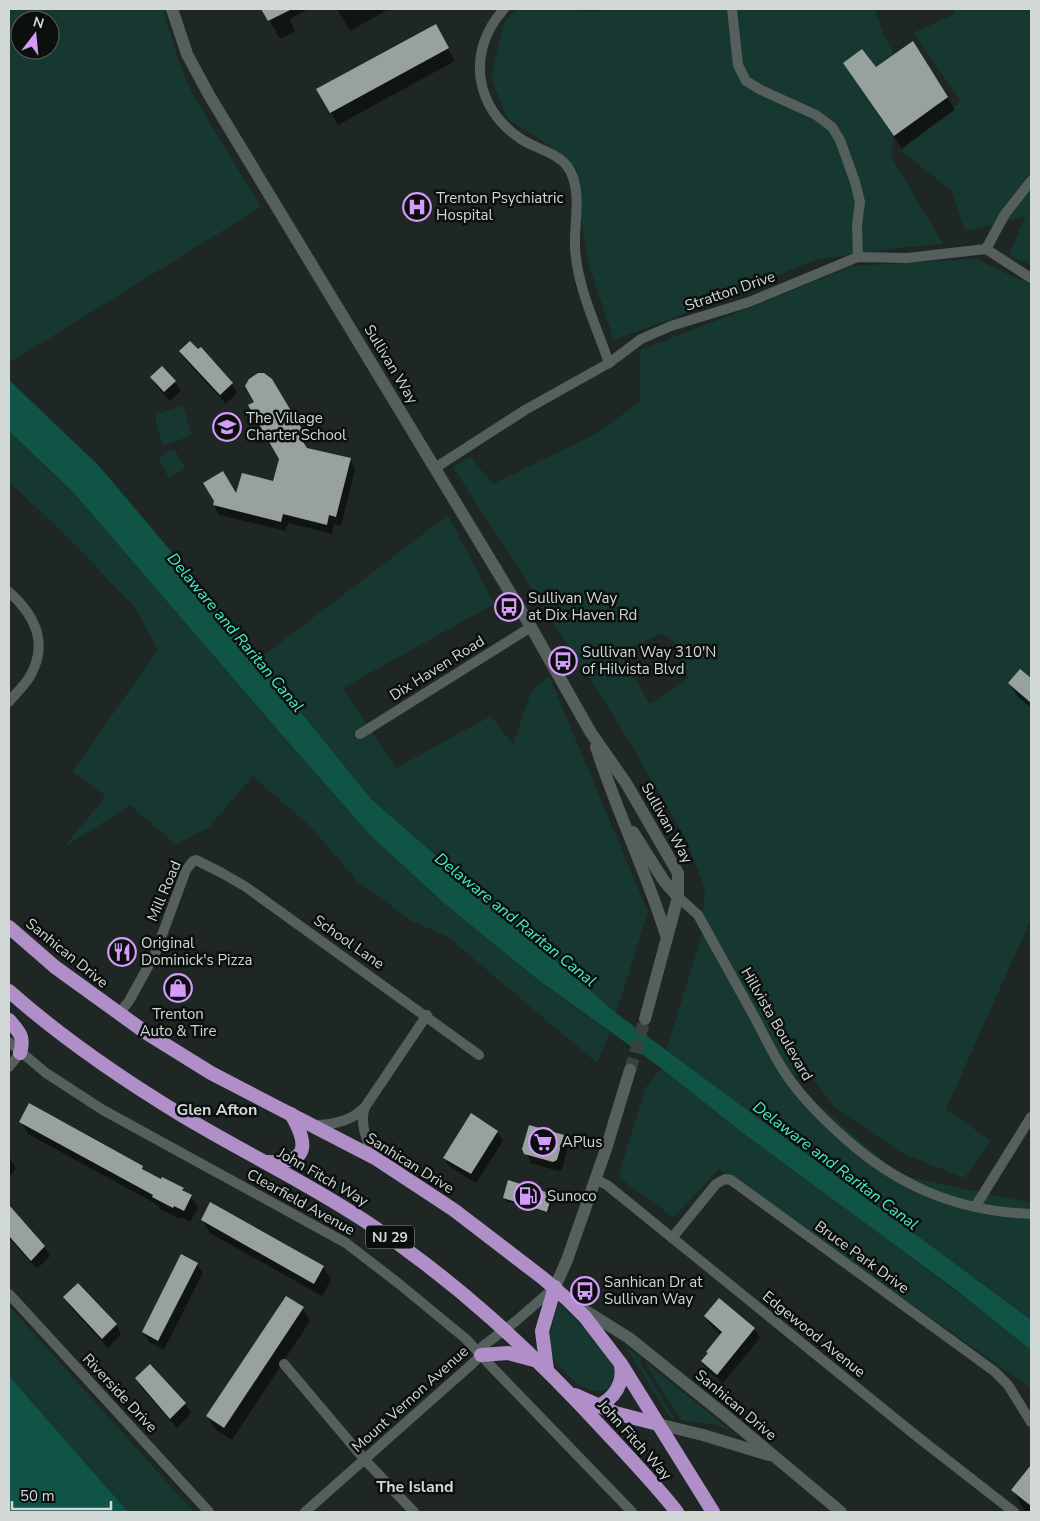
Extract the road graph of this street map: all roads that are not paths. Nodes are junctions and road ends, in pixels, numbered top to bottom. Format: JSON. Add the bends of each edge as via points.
{"nodes":[{"id":1,"x":172,"y":9,"type":"edge"},
{"id":2,"x":504,"y":9,"type":"edge"},
{"id":3,"x":732,"y":9,"type":"edge"},
{"id":4,"x":1031,"y":181,"type":"edge"},
{"id":5,"x":986,"y":249,"type":"junction"},
{"id":6,"x":858,"y":257,"type":"junction"},
{"id":7,"x":1031,"y":278,"type":"edge"},
{"id":8,"x":610,"y":363,"type":"junction"},
{"id":9,"x":435,"y":468,"type":"junction"},
{"id":10,"x":9,"y":592,"type":"edge"},
{"id":11,"x":531,"y":627,"type":"junction"},
{"id":12,"x":9,"y":702,"type":"edge"},
{"id":13,"x":591,"y":733,"type":"junction"},
{"id":14,"x":360,"y":734,"type":"dead end"},
{"id":15,"x":621,"y":816,"type":"junction"},
{"id":16,"x":196,"y":860,"type":"joint"},
{"id":17,"x":678,"y":898,"type":"junction"},
{"id":18,"x":9,"y":927,"type":"edge"},
{"id":19,"x":667,"y":938,"type":"junction"},
{"id":20,"x":9,"y":991,"type":"edge"},
{"id":21,"x":119,"y":1014,"type":"junction"},
{"id":22,"x":426,"y":1015,"type":"junction"},
{"id":23,"x":645,"y":1019,"type":"tunnel mouth"},
{"id":24,"x":9,"y":1020,"type":"edge"},
{"id":25,"x":9,"y":1042,"type":"edge"},
{"id":26,"x":20,"y":1052,"type":"junction"},
{"id":27,"x":480,"y":1055,"type":"dead end"},
{"id":28,"x":9,"y":1067,"type":"edge"},
{"id":29,"x":630,"y":1070,"type":"tunnel mouth"},
{"id":30,"x":365,"y":1107,"type":"junction"},
{"id":31,"x":290,"y":1114,"type":"junction"},
{"id":32,"x":1031,"y":1117,"type":"edge"},
{"id":33,"x":311,"y":1125,"type":"junction"},
{"id":34,"x":374,"y":1158,"type":"junction"},
{"id":35,"x":264,"y":1162,"type":"junction"},
{"id":36,"x":595,"y":1179,"type":"junction"},
{"id":37,"x":975,"y":1207,"type":"junction"},
{"id":38,"x":1031,"y":1214,"type":"edge"},
{"id":39,"x":672,"y":1238,"type":"junction"},
{"id":40,"x":555,"y":1288,"type":"junction"},
{"id":41,"x":9,"y":1294,"type":"edge"},
{"id":42,"x":568,"y":1300,"type":"junction"},
{"id":43,"x":505,"y":1329,"type":"junction"},
{"id":44,"x":481,"y":1355,"type":"junction"},
{"id":45,"x":284,"y":1364,"type":"dead end"},
{"id":46,"x":621,"y":1364,"type":"junction"},
{"id":47,"x":543,"y":1366,"type":"junction"},
{"id":48,"x":566,"y":1390,"type":"junction"},
{"id":49,"x":598,"y":1406,"type":"junction"},
{"id":50,"x":1031,"y":1422,"type":"edge"},
{"id":51,"x":658,"y":1424,"type":"junction"},
{"id":52,"x":773,"y":1457,"type":"junction"},
{"id":53,"x":365,"y":1460,"type":"junction"},
{"id":54,"x":209,"y":1512,"type":"edge"},
{"id":55,"x":305,"y":1512,"type":"edge"},
{"id":56,"x":414,"y":1512,"type":"edge"},
{"id":57,"x":632,"y":1512,"type":"edge"},
{"id":58,"x":677,"y":1512,"type":"edge"},
{"id":59,"x":713,"y":1512,"type":"edge"},
{"id":60,"x":841,"y":1512,"type":"edge"},
{"id":61,"x":1014,"y":1512,"type":"edge"}],
"edges":[{"from":1,"to":9,"type":"main road","name":"Sullivan Way","via":[[187,54],[209,96]]},
{"from":2,"to":8,"type":"street","via":[[488,32],[482,51],[480,83],[487,103],[504,127],[568,166],[576,192],[578,271]]},
{"from":3,"to":6,"type":"street","via":[[738,65],[746,81],[816,114],[832,127],[840,140],[860,202]]},
{"from":4,"to":5,"type":"street","via":[[1005,214]]},
{"from":5,"to":6,"type":"street","name":"Stratton Drive","via":[[907,258]]},
{"from":5,"to":7,"type":"street"},
{"from":6,"to":8,"type":"street","name":"Stratton Drive","via":[[749,302],[671,326],[641,339]]},
{"from":8,"to":9,"type":"street","name":"Stratton Drive","via":[[526,410]]},
{"from":9,"to":11,"type":"main road","name":"Sullivan Way"},
{"from":10,"to":12,"type":"street","via":[[31,616],[38,644],[33,670]]},
{"from":11,"to":13,"type":"main road","name":"Sullivan Way"},
{"from":11,"to":14,"type":"street","name":"Dix Haven Road"},
{"from":13,"to":15,"type":"main road","name":"Sullivan Way"},
{"from":13,"to":17,"type":"main road","name":"Sullivan Way","via":[[626,783],[678,873]]},
{"from":15,"to":17,"type":"main road"},
{"from":15,"to":19,"type":"main road","name":"Sullivan Way","via":[[650,885]]},
{"from":16,"to":21,"type":"street","name":"Mill Road","via":[[186,870],[155,954]]},
{"from":16,"to":22,"type":"street","name":"School Lane","via":[[246,888]]},
{"from":17,"to":19,"type":"main road","name":"Sullivan Way"},
{"from":17,"to":37,"type":"street","name":"Hillvista Boulevard","via":[[698,915],[782,1068],[822,1117],[851,1145],[889,1173],[931,1194]]},
{"from":18,"to":21,"type":"highway","name":"Sanhican Drive","via":[[55,967]]},
{"from":19,"to":23,"type":"main road","name":"Sullivan Way"},
{"from":20,"to":35,"type":"highway","name":"John Fitch Way","number":"NJ 29","via":[[66,1038],[126,1080]]},
{"from":21,"to":31,"type":"highway","name":"Sanhican Drive","via":[[211,1073]]},
{"from":22,"to":27,"type":"street","name":"School Lane"},
{"from":22,"to":30,"type":"street"},
{"from":24,"to":26,"type":"highway","via":[[20,1033],[23,1042]]},
{"from":25,"to":26,"type":"street","name":"Clearfield Avenue"},
{"from":26,"to":28,"type":"street"},
{"from":26,"to":44,"type":"street","name":"Clearfield Avenue","via":[[64,1086],[103,1110],[346,1243],[459,1333]]},
{"from":29,"to":36,"type":"main road"},
{"from":30,"to":33,"type":"street","via":[[358,1115],[334,1124]]},
{"from":30,"to":34,"type":"street","via":[[363,1128]]},
{"from":31,"to":33,"type":"highway","name":"Sanhican Drive"},
{"from":31,"to":35,"type":"highway","via":[[302,1137],[301,1150],[288,1162]]},
{"from":32,"to":37,"type":"street"},
{"from":33,"to":34,"type":"highway","name":"Sanhican Drive"},
{"from":34,"to":40,"type":"highway","name":"Sanhican Drive","via":[[460,1214]]},
{"from":35,"to":43,"type":"highway","name":"John Fitch Way","number":"NJ 29","via":[[330,1199],[399,1244]]},
{"from":36,"to":39,"type":"street","name":"Edgewood Avenue","via":[[607,1185]]},
{"from":36,"to":40,"type":"main road"},
{"from":37,"to":38,"type":"street","name":"Hillvista Boulevard"},
{"from":39,"to":50,"type":"street","name":"Bruce Park Drive","via":[[716,1184],[731,1180],[994,1371],[1008,1385]]},
{"from":39,"to":61,"type":"street","name":"Edgewood Avenue"},
{"from":40,"to":42,"type":"highway","name":"Sanhican Drive"},
{"from":40,"to":43,"type":"street","name":"Mount Vernon Avenue"},
{"from":40,"to":47,"type":"highway","via":[[542,1332]]},
{"from":41,"to":54,"type":"street","name":"Riverside Drive"},
{"from":42,"to":46,"type":"highway","name":"John Fitch Way"},
{"from":42,"to":52,"type":"main road","name":"Sanhican Drive","via":[[629,1338]]},
{"from":43,"to":44,"type":"street","name":"Mount Vernon Avenue","via":[[483,1346]]},
{"from":43,"to":47,"type":"highway","name":"John Fitch Way","number":"NJ 29"},
{"from":44,"to":47,"type":"highway","via":[[508,1353]]},
{"from":44,"to":53,"type":"street","name":"Mount Vernon Avenue"},
{"from":44,"to":57,"type":"street","name":"Clearfield Avenue"},
{"from":45,"to":53,"type":"street"},
{"from":46,"to":49,"type":"highway","via":[[620,1385],[607,1402]]},
{"from":46,"to":51,"type":"highway","name":"John Fitch Way"},
{"from":47,"to":48,"type":"highway","name":"John Fitch Way","number":"NJ 29"},
{"from":48,"to":49,"type":"highway"},
{"from":48,"to":58,"type":"highway","name":"John Fitch Way","number":"NJ 29"},
{"from":49,"to":51,"type":"highway"},
{"from":51,"to":52,"type":"main road","name":"Sanhican Drive"},
{"from":51,"to":59,"type":"highway","name":"John Fitch Way"},
{"from":52,"to":60,"type":"main road","name":"Sanhican Drive"},
{"from":53,"to":55,"type":"street","name":"Mount Vernon Avenue"},
{"from":53,"to":56,"type":"street"}]}
